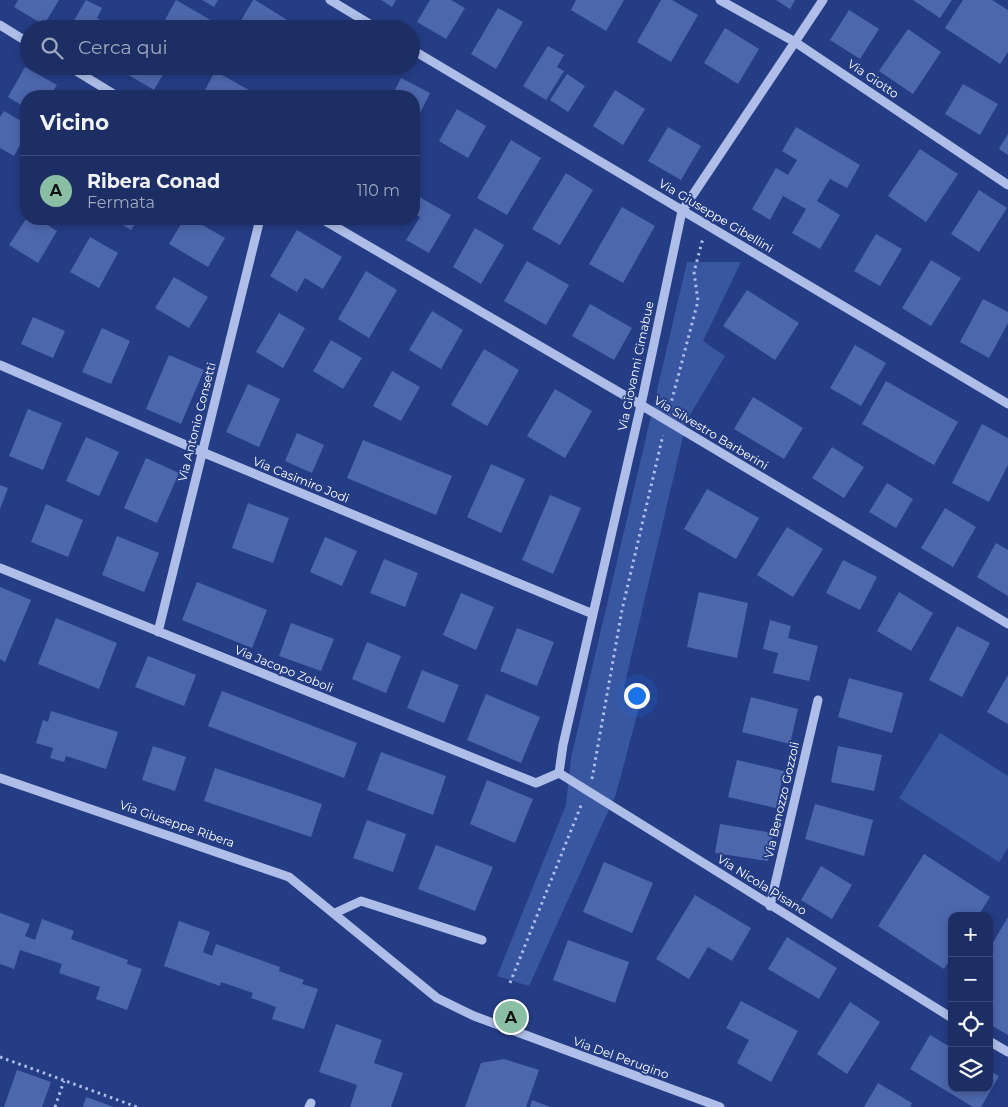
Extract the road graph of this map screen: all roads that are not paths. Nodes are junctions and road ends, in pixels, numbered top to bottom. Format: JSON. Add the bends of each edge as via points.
{"nodes":[{"id":1,"x":330,"y":0,"type":"edge"},
{"id":2,"x":720,"y":0,"type":"edge"},
{"id":3,"x":823,"y":0,"type":"edge"},
{"id":4,"x":363,"y":20,"type":"edge"},
{"id":5,"x":0,"y":26,"type":"edge"},
{"id":6,"x":20,"y":38,"type":"edge"},
{"id":7,"x":795,"y":42,"type":"junction"},
{"id":8,"x":420,"y":53,"type":"edge"},
{"id":9,"x":83,"y":75,"type":"edge"},
{"id":10,"x":107,"y":90,"type":"edge"},
{"id":11,"x":1008,"y":185,"type":"edge"},
{"id":12,"x":682,"y":210,"type":"junction"},
{"id":13,"x":259,"y":225,"type":"edge"},
{"id":14,"x":332,"y":225,"type":"edge"},
{"id":15,"x":0,"y":365,"type":"edge"},
{"id":16,"x":1008,"y":404,"type":"edge"},
{"id":17,"x":641,"y":405,"type":"junction"},
{"id":18,"x":202,"y":452,"type":"junction"},
{"id":19,"x":0,"y":568,"type":"edge"},
{"id":20,"x":593,"y":614,"type":"junction"},
{"id":21,"x":1008,"y":624,"type":"edge"},
{"id":22,"x":158,"y":632,"type":"junction"},
{"id":23,"x":818,"y":700,"type":"dead end"},
{"id":24,"x":559,"y":773,"type":"junction"},
{"id":25,"x":0,"y":778,"type":"edge"},
{"id":26,"x":770,"y":906,"type":"junction"},
{"id":27,"x":335,"y":913,"type":"junction"},
{"id":28,"x":482,"y":940,"type":"dead end"},
{"id":29,"x":948,"y":1016,"type":"edge"},
{"id":30,"x":514,"y":1031,"type":"joint"},
{"id":31,"x":993,"y":1043,"type":"edge"},
{"id":32,"x":1008,"y":1052,"type":"edge"},
{"id":33,"x":720,"y":1107,"type":"edge"}],
"edges":[{"from":1,"to":4,"type":"street"},
{"from":2,"to":7,"type":"street","name":"Via Giotto"},
{"from":3,"to":7,"type":"street","name":"Via Giovanni Cimabue"},
{"from":5,"to":6,"type":"street"},
{"from":7,"to":11,"type":"street","name":"Via Giotto"},
{"from":7,"to":12,"type":"street","name":"Via Giovanni Cimabue"},
{"from":8,"to":12,"type":"street","name":"Via Giuseppe Gibellini"},
{"from":9,"to":10,"type":"street"},
{"from":12,"to":16,"type":"street","name":"Via Giuseppe Gibellini"},
{"from":12,"to":17,"type":"street","name":"Via Giovanni Cimabue"},
{"from":13,"to":18,"type":"street","name":"Via Antonio Consetti"},
{"from":14,"to":17,"type":"street","name":"Via Silvestro Barberini"},
{"from":15,"to":18,"type":"street","name":"Via Casimiro Jodi"},
{"from":17,"to":20,"type":"street","name":"Via Giovanni Cimabue"},
{"from":17,"to":21,"type":"street","name":"Via Silvestro Barberini"},
{"from":18,"to":20,"type":"street","name":"Via Casimiro Jodi"},
{"from":18,"to":22,"type":"street","name":"Via Antonio Consetti"},
{"from":19,"to":22,"type":"street","name":"Via Jacopo Zoboli"},
{"from":20,"to":24,"type":"street","name":"Via Giovanni Cimabue"},
{"from":22,"to":24,"type":"street","name":"Via Jacopo Zoboli","via":[[536,782]]},
{"from":23,"to":26,"type":"street","name":"Via Benozzo Gozzoli"},
{"from":24,"to":26,"type":"street","name":"Via Nicola Pisano"},
{"from":25,"to":27,"type":"street","name":"Via Giuseppe Ribera","via":[[289,877]]},
{"from":26,"to":29,"type":"street","name":"Via Nicola Pisano"},
{"from":27,"to":28,"type":"street","via":[[361,901]]},
{"from":27,"to":30,"type":"street","name":"Via Giuseppe Ribera","via":[[438,998]]},
{"from":30,"to":33,"type":"street","name":"Via Del Perugino"},
{"from":31,"to":32,"type":"street"}]}
